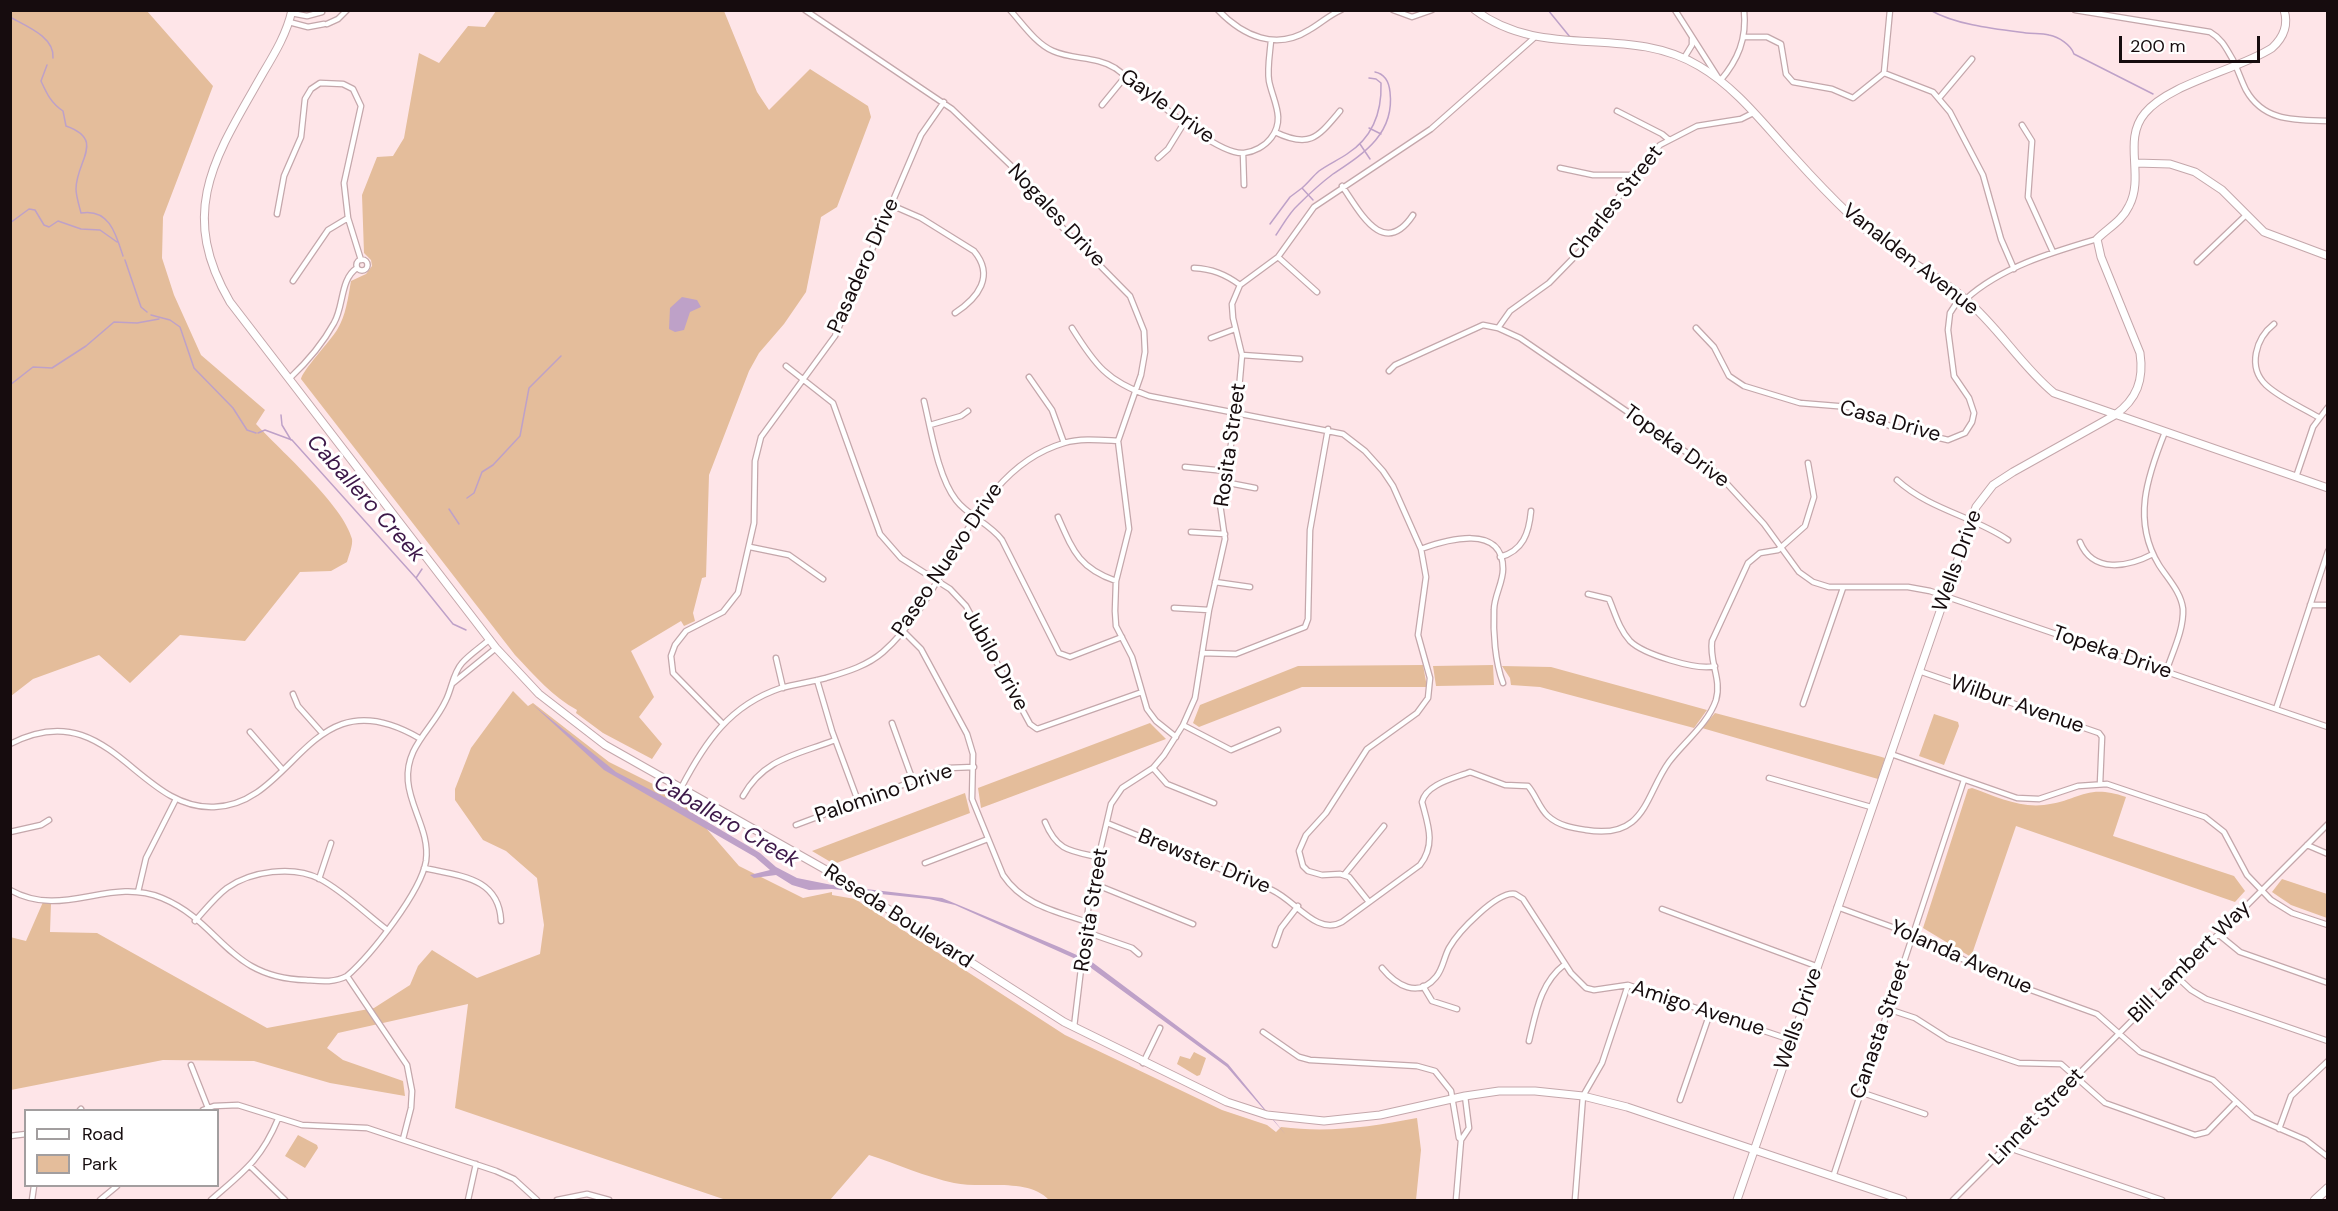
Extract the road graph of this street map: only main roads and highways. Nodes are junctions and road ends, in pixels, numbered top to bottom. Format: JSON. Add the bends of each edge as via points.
{"nodes":[{"id":1,"x":1475,"y":10,"type":"edge"},
{"id":2,"x":2284,"y":10,"type":"edge"},
{"id":3,"x":292,"y":12,"type":"edge"},
{"id":4,"x":2136,"y":163,"type":"junction"},
{"id":5,"x":2328,"y":256,"type":"edge"},
{"id":6,"x":2115,"y":415,"type":"junction"},
{"id":7,"x":2328,"y":488,"type":"edge"},
{"id":8,"x":1754,"y":1150,"type":"junction"},
{"id":9,"x":2328,"y":1188,"type":"edge"},
{"id":10,"x":1737,"y":1200,"type":"edge"},
{"id":11,"x":1903,"y":1200,"type":"edge"},
{"id":12,"x":2315,"y":1200,"type":"edge"}],
"edges":[{"from":1,"to":6,"type":"main road","name":"Vanalden Avenue","via":[[1502,28],[1534,38],[1635,44],[1684,58],[1719,80],[1866,230],[1964,297],[2040,382],[2054,393]]},
{"from":2,"to":4,"type":"main road","via":[[2286,27],[2280,41],[2267,51],[2150,107],[2136,129]]},
{"from":3,"to":8,"type":"main road","name":"Reseda Boulevard","via":[[280,43],[214,162],[204,219],[210,258],[223,290],[496,648],[562,714],[606,746],[862,892],[1074,1028],[1227,1102],[1269,1115],[1324,1121],[1360,1118],[1465,1096],[1525,1090],[1583,1096],[1627,1107]]},
{"from":4,"to":5,"type":"main road","via":[[2170,165],[2195,172],[2222,190],[2264,232]]},
{"from":4,"to":6,"type":"main road","name":"Wells Drive","via":[[2136,182],[2129,206],[2116,224],[2097,239],[2140,353],[2142,369],[2137,391]]},
{"from":6,"to":7,"type":"main road","name":"Vanalden Avenue"},
{"from":6,"to":8,"type":"main road","name":"Wells Drive","via":[[1993,485],[1983,495],[1970,521]]},
{"from":8,"to":10,"type":"main road","name":"Wells Drive"},
{"from":8,"to":11,"type":"main road","name":"Reseda Boulevard"},
{"from":9,"to":12,"type":"main road"}]}
